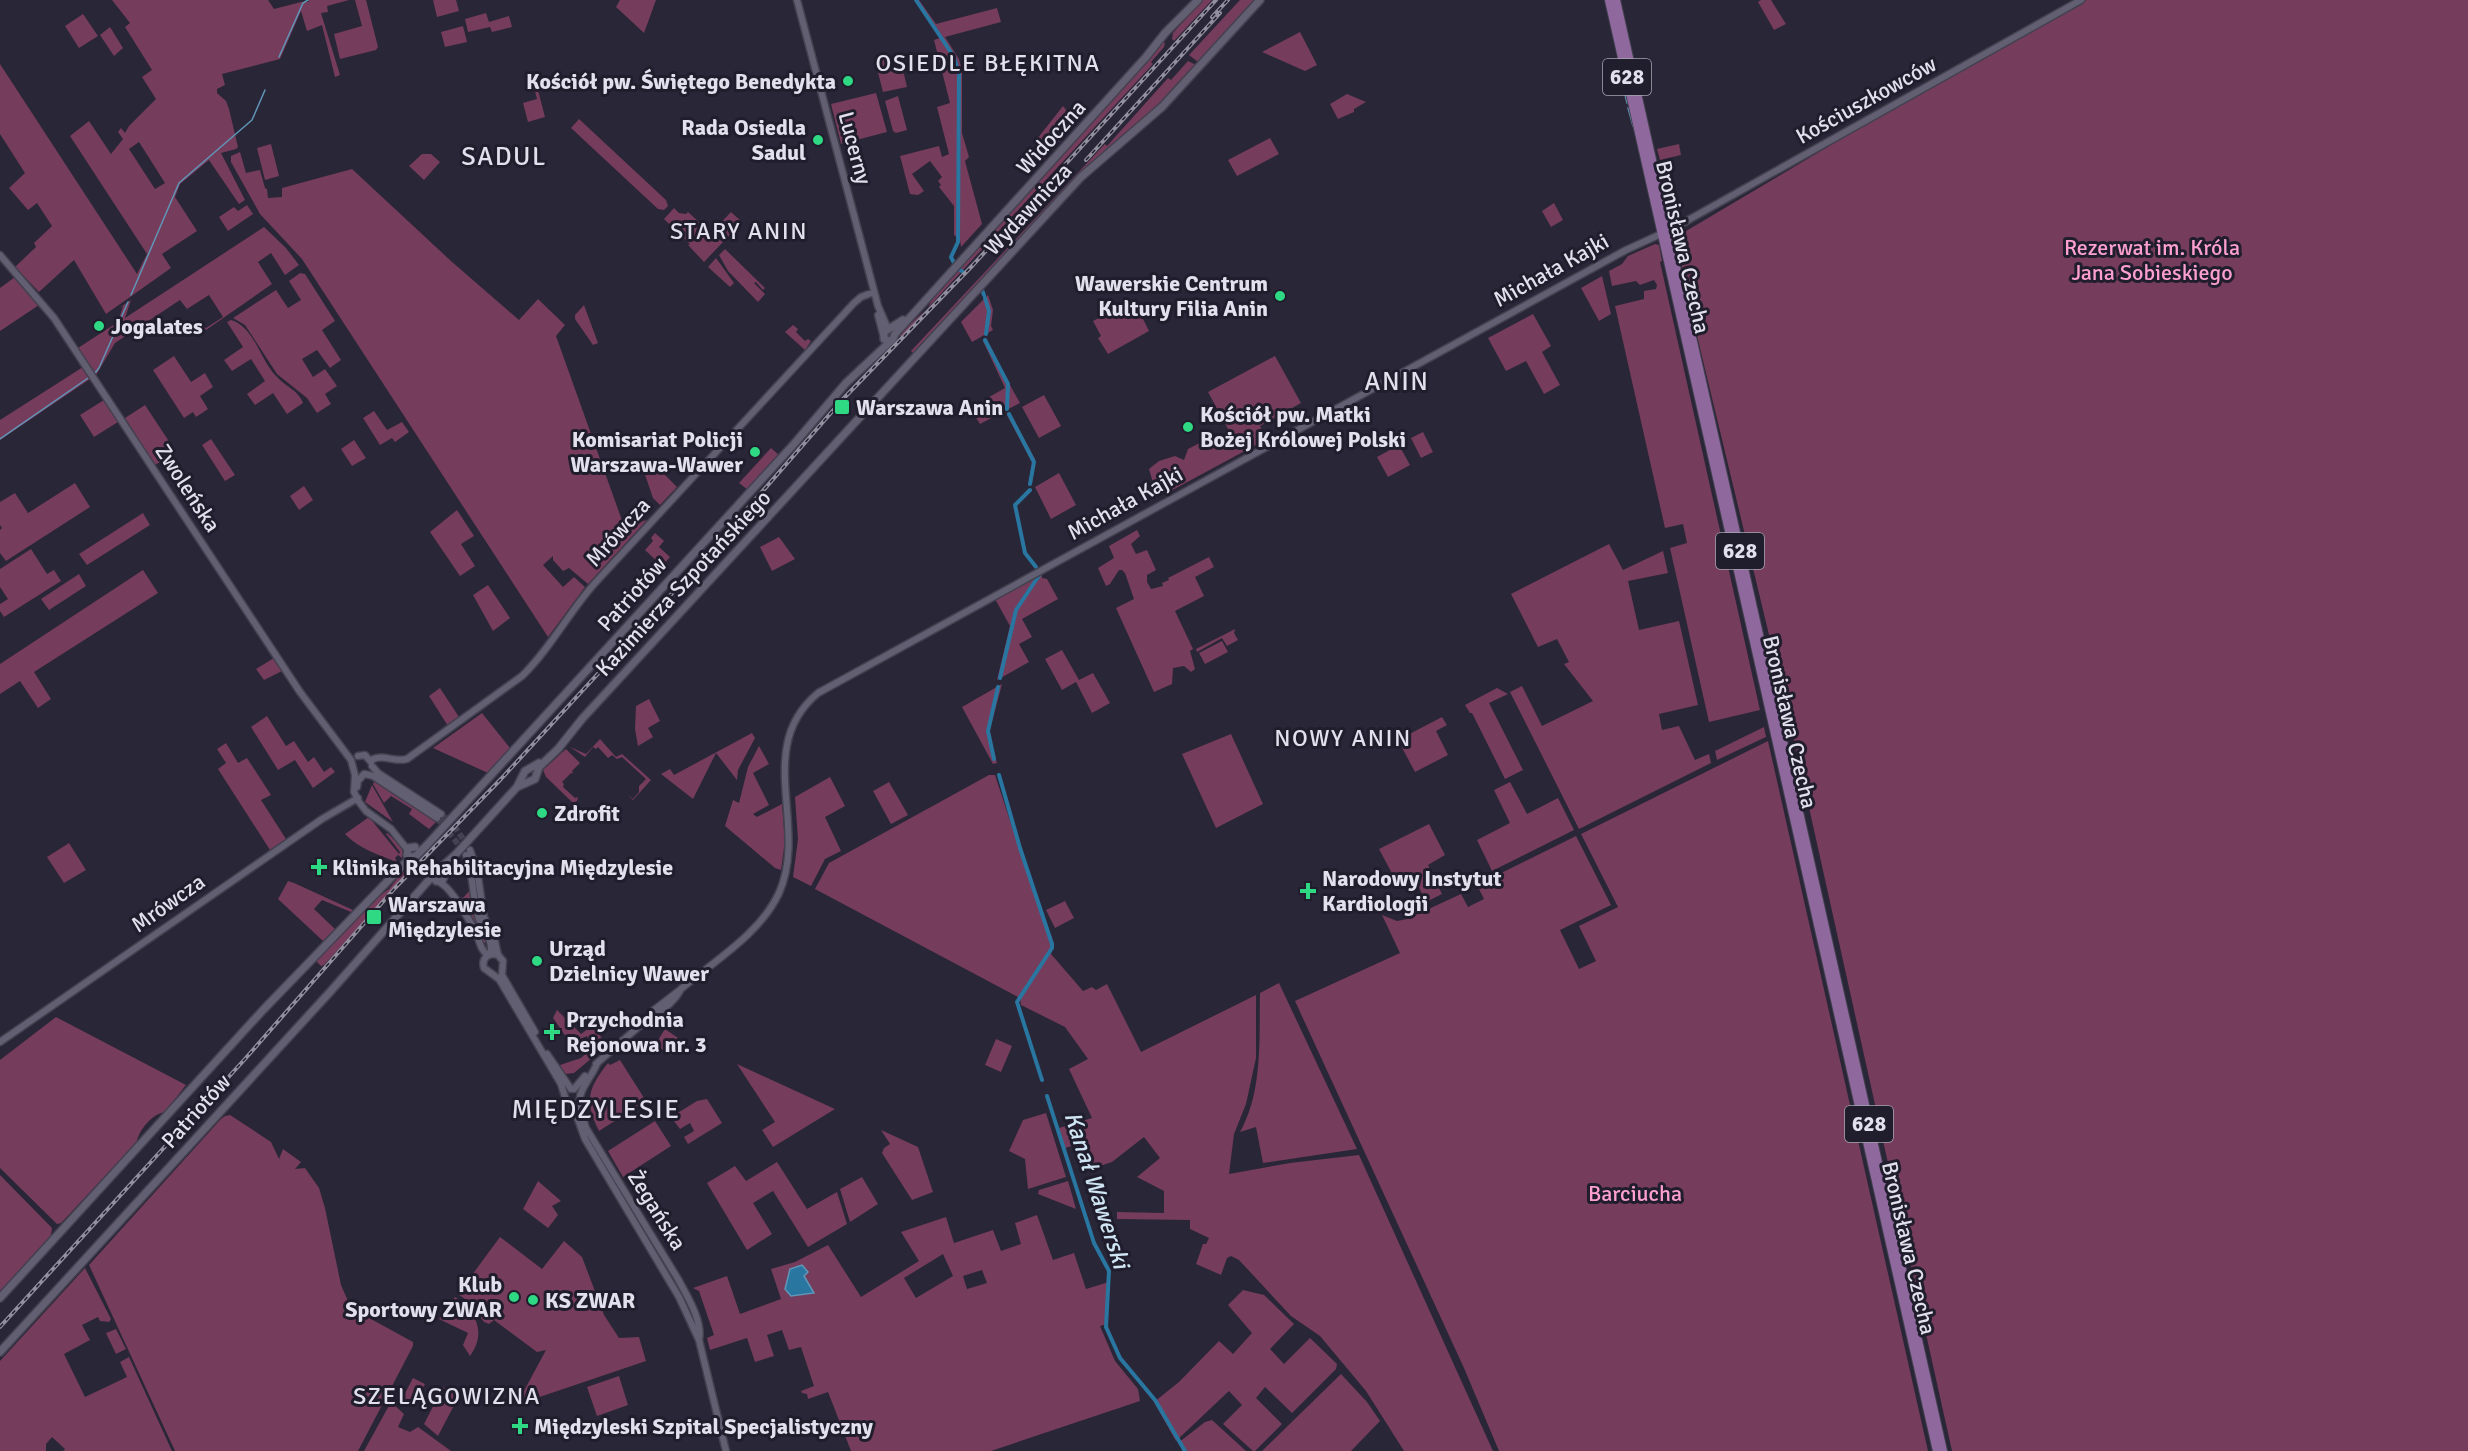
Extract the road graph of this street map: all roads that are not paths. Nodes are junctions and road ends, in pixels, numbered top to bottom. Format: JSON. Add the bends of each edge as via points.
{"nodes":[{"id":1,"x":797,"y":0,"type":"edge"},
{"id":2,"x":1198,"y":0,"type":"edge"},
{"id":3,"x":1260,"y":0,"type":"edge"},
{"id":4,"x":1609,"y":0,"type":"edge"},
{"id":5,"x":1616,"y":0,"type":"edge"},
{"id":6,"x":2081,"y":0,"type":"edge"},
{"id":7,"x":1664,"y":232,"type":"junction"},
{"id":8,"x":0,"y":255,"type":"edge"},
{"id":9,"x":874,"y":292,"type":"junction"},
{"id":10,"x":888,"y":334,"type":"junction"},
{"id":11,"x":830,"y":450,"type":"joint"},
{"id":12,"x":341,"y":744,"type":"junction"},
{"id":13,"x":358,"y":756,"type":"junction"},
{"id":14,"x":352,"y":762,"type":"junction"},
{"id":15,"x":371,"y":763,"type":"junction"},
{"id":16,"x":354,"y":770,"type":"junction"},
{"id":17,"x":534,"y":770,"type":"junction"},
{"id":18,"x":364,"y":774,"type":"junction"},
{"id":19,"x":526,"y":778,"type":"junction"},
{"id":20,"x":358,"y":798,"type":"junction"},
{"id":21,"x":411,"y":851,"type":"junction"},
{"id":22,"x":440,"y":877,"type":"junction"},
{"id":23,"x":480,"y":944,"type":"junction"},
{"id":24,"x":489,"y":955,"type":"junction"},
{"id":25,"x":498,"y":955,"type":"junction"},
{"id":26,"x":483,"y":961,"type":"junction"},
{"id":27,"x":502,"y":969,"type":"junction"},
{"id":28,"x":492,"y":974,"type":"junction"},
{"id":29,"x":0,"y":1042,"type":"edge"},
{"id":30,"x":573,"y":1095,"type":"junction"},
{"id":31,"x":0,"y":1298,"type":"edge"},
{"id":32,"x":0,"y":1352,"type":"edge"},
{"id":33,"x":726,"y":1451,"type":"edge"},
{"id":34,"x":1936,"y":1451,"type":"edge"},
{"id":35,"x":1943,"y":1451,"type":"edge"}],
"edges":[{"from":1,"to":9,"type":"street","name":"Lucerny"},
{"from":2,"to":10,"type":"main road","name":"Widoczna","via":[[930,296]]},
{"from":3,"to":11,"type":"main road","name":"Wydawnicza","via":[[1162,107],[1081,177]]},
{"from":4,"to":7,"type":"main road","name":"Bronisława Czecha","number":"628"},
{"from":5,"to":7,"type":"main road","name":"Bronisława Czecha","number":"628"},
{"from":6,"to":7,"type":"street","name":"Kościuszkowców"},
{"from":7,"to":30,"type":"street","name":"Michała Kajki","via":[[818,693],[801,710],[790,731],[784,756],[789,846],[779,892],[756,926],[654,1010],[598,1062]]},
{"from":7,"to":34,"type":"main road","name":"Bronisława Czecha","number":"628"},
{"from":7,"to":35,"type":"main road","name":"Bronisława Czecha","number":"628"},
{"from":8,"to":12,"type":"street","name":"Zwoleńska","via":[[44,304],[300,692]]},
{"from":9,"to":10,"type":"street","name":"Lucerny"},
{"from":9,"to":15,"type":"street","name":"Mrówcza","via":[[854,303],[673,498],[580,600],[525,672],[407,759],[381,756]]},
{"from":10,"to":21,"type":"main road","name":"Patriotów","via":[[794,444],[430,841]]},
{"from":11,"to":17,"type":"main road","name":"Kazimierza Szpotańskiego"},
{"from":12,"to":13,"type":"street","name":"Zwoleńska"},
{"from":12,"to":14,"type":"street","name":"Zwoleńska"},
{"from":13,"to":14,"type":"street"},
{"from":13,"to":15,"type":"street","via":[[365,755]]},
{"from":14,"to":16,"type":"street"},
{"from":15,"to":18,"type":"street"},
{"from":15,"to":18,"type":"street","via":[[439,816]]},
{"from":16,"to":18,"type":"street"},
{"from":16,"to":20,"type":"street"},
{"from":17,"to":19,"type":"main road","via":[[527,769]]},
{"from":17,"to":19,"type":"main road","via":[[535,779]]},
{"from":18,"to":20,"type":"street","via":[[357,783]]},
{"from":19,"to":22,"type":"main road","via":[[453,856]]},
{"from":20,"to":21,"type":"street","via":[[393,827]]},
{"from":20,"to":29,"type":"street","name":"Mrówcza"},
{"from":21,"to":31,"type":"main road","name":"Patriotów"},
{"from":22,"to":23,"type":"street"},
{"from":22,"to":32,"type":"main road","name":"Patriotów","via":[[419,893]]},
{"from":23,"to":24,"type":"street"},
{"from":23,"to":26,"type":"street"},
{"from":24,"to":25,"type":"street"},
{"from":24,"to":25,"type":"street","via":[[491,943],[479,918],[468,852],[477,870],[484,917]]},
{"from":24,"to":26,"type":"street"},
{"from":25,"to":27,"type":"street","via":[[503,961]]},
{"from":26,"to":28,"type":"street","via":[[486,971]]},
{"from":27,"to":28,"type":"street"},
{"from":27,"to":30,"type":"street","name":"Żegańska"},
{"from":28,"to":30,"type":"street","name":"Żegańska","via":[[499,979]]},
{"from":30,"to":33,"type":"street","name":"Żegańska","via":[[585,1138],[679,1297],[699,1340]]}]}
